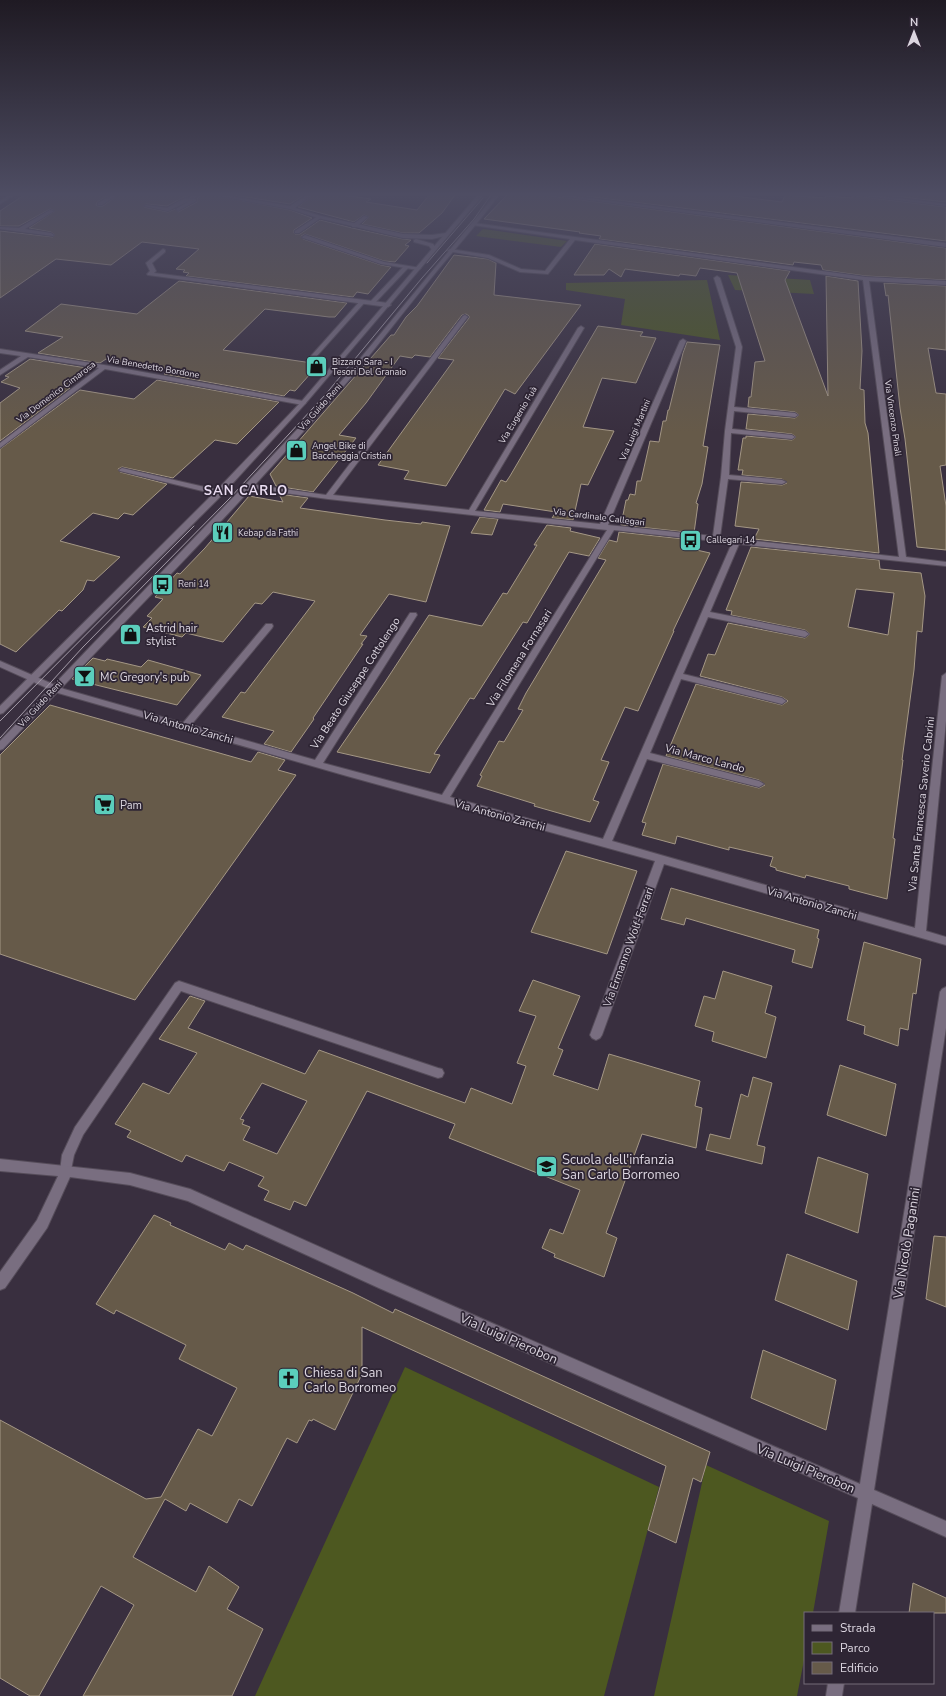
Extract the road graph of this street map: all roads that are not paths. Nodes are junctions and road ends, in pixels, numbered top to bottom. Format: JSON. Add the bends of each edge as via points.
{"nodes":[{"id":1,"x":151,"y":274,"type":"edge"},
{"id":2,"x":398,"y":274,"type":"edge"},
{"id":3,"x":413,"y":274,"type":"edge"},
{"id":4,"x":431,"y":274,"type":"edge"},
{"id":5,"x":831,"y":274,"type":"edge"},
{"id":6,"x":717,"y":278,"type":"dead end"},
{"id":7,"x":866,"y":279,"type":"junction"},
{"id":8,"x":946,"y":282,"type":"edge"},
{"id":9,"x":363,"y":301,"type":"junction"},
{"id":10,"x":372,"y":302,"type":"junction"},
{"id":11,"x":388,"y":305,"type":"junction"},
{"id":12,"x":465,"y":317,"type":"dead end"},
{"id":13,"x":581,"y":328,"type":"dead end"},
{"id":14,"x":683,"y":341,"type":"dead end"},
{"id":15,"x":0,"y":351,"type":"edge"},
{"id":16,"x":27,"y":355,"type":"junction"},
{"id":17,"x":313,"y":357,"type":"dead end"},
{"id":18,"x":104,"y":367,"type":"junction"},
{"id":19,"x":0,"y":374,"type":"edge"},
{"id":20,"x":304,"y":403,"type":"junction"},
{"id":21,"x":731,"y":409,"type":"junction"},
{"id":22,"x":795,"y":415,"type":"dead end"},
{"id":23,"x":728,"y":431,"type":"junction"},
{"id":24,"x":792,"y":438,"type":"dead end"},
{"id":25,"x":0,"y":446,"type":"edge"},
{"id":26,"x":122,"y":470,"type":"dead end"},
{"id":27,"x":725,"y":477,"type":"junction"},
{"id":28,"x":782,"y":482,"type":"dead end"},
{"id":29,"x":249,"y":486,"type":"junction"},
{"id":30,"x":219,"y":493,"type":"junction"},
{"id":31,"x":328,"y":497,"type":"junction"},
{"id":32,"x":470,"y":512,"type":"junction"},
{"id":33,"x":608,"y":527,"type":"junction"},
{"id":34,"x":716,"y":540,"type":"junction"},
{"id":35,"x":736,"y":542,"type":"junction"},
{"id":36,"x":903,"y":560,"type":"junction"},
{"id":37,"x":946,"y":564,"type":"edge"},
{"id":38,"x":706,"y":614,"type":"junction"},
{"id":39,"x":414,"y":615,"type":"dead end"},
{"id":40,"x":270,"y":626,"type":"dead end"},
{"id":41,"x":805,"y":634,"type":"dead end"},
{"id":42,"x":0,"y":664,"type":"edge"},
{"id":43,"x":678,"y":676,"type":"junction"},
{"id":44,"x":946,"y":676,"type":"edge"},
{"id":45,"x":32,"y":679,"type":"junction"},
{"id":46,"x":55,"y":689,"type":"junction"},
{"id":47,"x":782,"y":700,"type":"dead end"},
{"id":48,"x":945,"y":710,"type":"edge"},
{"id":49,"x":0,"y":711,"type":"edge"},
{"id":50,"x":185,"y":726,"type":"junction"},
{"id":51,"x":0,"y":747,"type":"edge"},
{"id":52,"x":645,"y":755,"type":"junction"},
{"id":53,"x":317,"y":764,"type":"junction"},
{"id":54,"x":759,"y":784,"type":"dead end"},
{"id":55,"x":444,"y":799,"type":"junction"},
{"id":56,"x":606,"y":843,"type":"junction"},
{"id":57,"x":660,"y":859,"type":"junction"},
{"id":58,"x":920,"y":934,"type":"junction"},
{"id":59,"x":946,"y":942,"type":"edge"},
{"id":60,"x":946,"y":992,"type":"edge"},
{"id":61,"x":596,"y":1035,"type":"dead end"},
{"id":62,"x":438,"y":1073,"type":"dead end"},
{"id":63,"x":0,"y":1165,"type":"edge"},
{"id":64,"x":66,"y":1171,"type":"junction"},
{"id":65,"x":0,"y":1283,"type":"edge"},
{"id":66,"x":865,"y":1494,"type":"junction"},
{"id":67,"x":946,"y":1529,"type":"edge"},
{"id":68,"x":847,"y":1612,"type":"edge"},
{"id":69,"x":836,"y":1684,"type":"edge"},
{"id":70,"x":834,"y":1696,"type":"edge"}],
"edges":[{"from":1,"to":9,"type":"street"},
{"from":2,"to":10,"type":"street"},
{"from":3,"to":11,"type":"street","name":"Via Guido Reni"},
{"from":4,"to":29,"type":"street","name":"Via Guido Reni","via":[[345,380]]},
{"from":5,"to":7,"type":"street"},
{"from":6,"to":21,"type":"street","via":[[739,347]]},
{"from":7,"to":8,"type":"street"},
{"from":7,"to":36,"type":"street","name":"Via Vincenzo Pinali"},
{"from":9,"to":10,"type":"street"},
{"from":9,"to":17,"type":"street"},
{"from":10,"to":11,"type":"street"},
{"from":11,"to":20,"type":"street","name":"Via Guido Reni"},
{"from":12,"to":31,"type":"street"},
{"from":13,"to":32,"type":"street","name":"Via Eugenio Fuà"},
{"from":14,"to":33,"type":"street","name":"Via Luigi Martini"},
{"from":15,"to":16,"type":"street","name":"Via Benedetto Bordone"},
{"from":16,"to":18,"type":"street","name":"Via Benedetto Bordone"},
{"from":16,"to":19,"type":"street"},
{"from":18,"to":20,"type":"street","name":"Via Benedetto Bordone"},
{"from":18,"to":25,"type":"street","name":"Via Domenico Cimarosa"},
{"from":20,"to":30,"type":"street","name":"Via Guido Reni"},
{"from":21,"to":22,"type":"street"},
{"from":21,"to":23,"type":"street"},
{"from":23,"to":24,"type":"street"},
{"from":23,"to":27,"type":"street"},
{"from":26,"to":30,"type":"street"},
{"from":27,"to":28,"type":"street"},
{"from":27,"to":34,"type":"street"},
{"from":29,"to":31,"type":"street","name":"Via Cardinale Callegari"},
{"from":29,"to":46,"type":"street","name":"Via Guido Reni"},
{"from":30,"to":45,"type":"street","name":"Via Guido Reni"},
{"from":31,"to":32,"type":"street","name":"Via Cardinale Callegari"},
{"from":32,"to":33,"type":"street","name":"Via Cardinale Callegari"},
{"from":33,"to":34,"type":"street","name":"Via Cardinale Callegari"},
{"from":33,"to":55,"type":"street","name":"Via Filomena Fornasari"},
{"from":34,"to":35,"type":"street","name":"Via Cardinale Callegari"},
{"from":35,"to":36,"type":"street","name":"Via Cardinale Callegari"},
{"from":35,"to":38,"type":"street","name":"Via Marco Lando"},
{"from":36,"to":37,"type":"street","name":"Via Cardinale Callegari"},
{"from":38,"to":41,"type":"street"},
{"from":38,"to":43,"type":"street","name":"Via Marco Lando"},
{"from":39,"to":53,"type":"street","name":"Via Beato Giuseppe Cottolengo"},
{"from":40,"to":50,"type":"street"},
{"from":42,"to":45,"type":"street","name":"Via Antonio Zanchi"},
{"from":43,"to":47,"type":"street"},
{"from":43,"to":52,"type":"street","name":"Via Marco Lando"},
{"from":44,"to":48,"type":"street","name":"Via Santa Francesca Saverio Cabrini"},
{"from":45,"to":46,"type":"street","name":"Via Antonio Zanchi"},
{"from":45,"to":49,"type":"street","name":"Via Guido Reni"},
{"from":46,"to":50,"type":"street","name":"Via Antonio Zanchi"},
{"from":46,"to":51,"type":"street","name":"Via Guido Reni"},
{"from":48,"to":58,"type":"street","name":"Via Santa Francesca Saverio Cabrini"},
{"from":50,"to":53,"type":"street","name":"Via Antonio Zanchi"},
{"from":52,"to":54,"type":"street","name":"Via Marco Lando"},
{"from":52,"to":56,"type":"street","name":"Via Marco Lando"},
{"from":53,"to":55,"type":"street","name":"Via Antonio Zanchi"},
{"from":55,"to":56,"type":"street","name":"Via Antonio Zanchi"},
{"from":56,"to":57,"type":"street","name":"Via Antonio Zanchi"},
{"from":57,"to":58,"type":"street","name":"Via Antonio Zanchi"},
{"from":57,"to":61,"type":"street","name":"Via Ermanno Wolf-Ferrari"},
{"from":58,"to":59,"type":"street","name":"Via Antonio Zanchi"},
{"from":60,"to":66,"type":"street","name":"Via Nicolò Paganini"},
{"from":62,"to":64,"type":"street","via":[[179,986],[79,1131],[68,1155]]},
{"from":63,"to":64,"type":"street","name":"Via Luigi Pierobon"},
{"from":64,"to":65,"type":"street","via":[[42,1224]]},
{"from":64,"to":66,"type":"street","name":"Via Luigi Pierobon","via":[[130,1179],[190,1195],[384,1284]]},
{"from":66,"to":67,"type":"street","name":"Via Luigi Pierobon"},
{"from":66,"to":68,"type":"street","name":"Via Nicolò Paganini"},
{"from":69,"to":70,"type":"street"}]}
